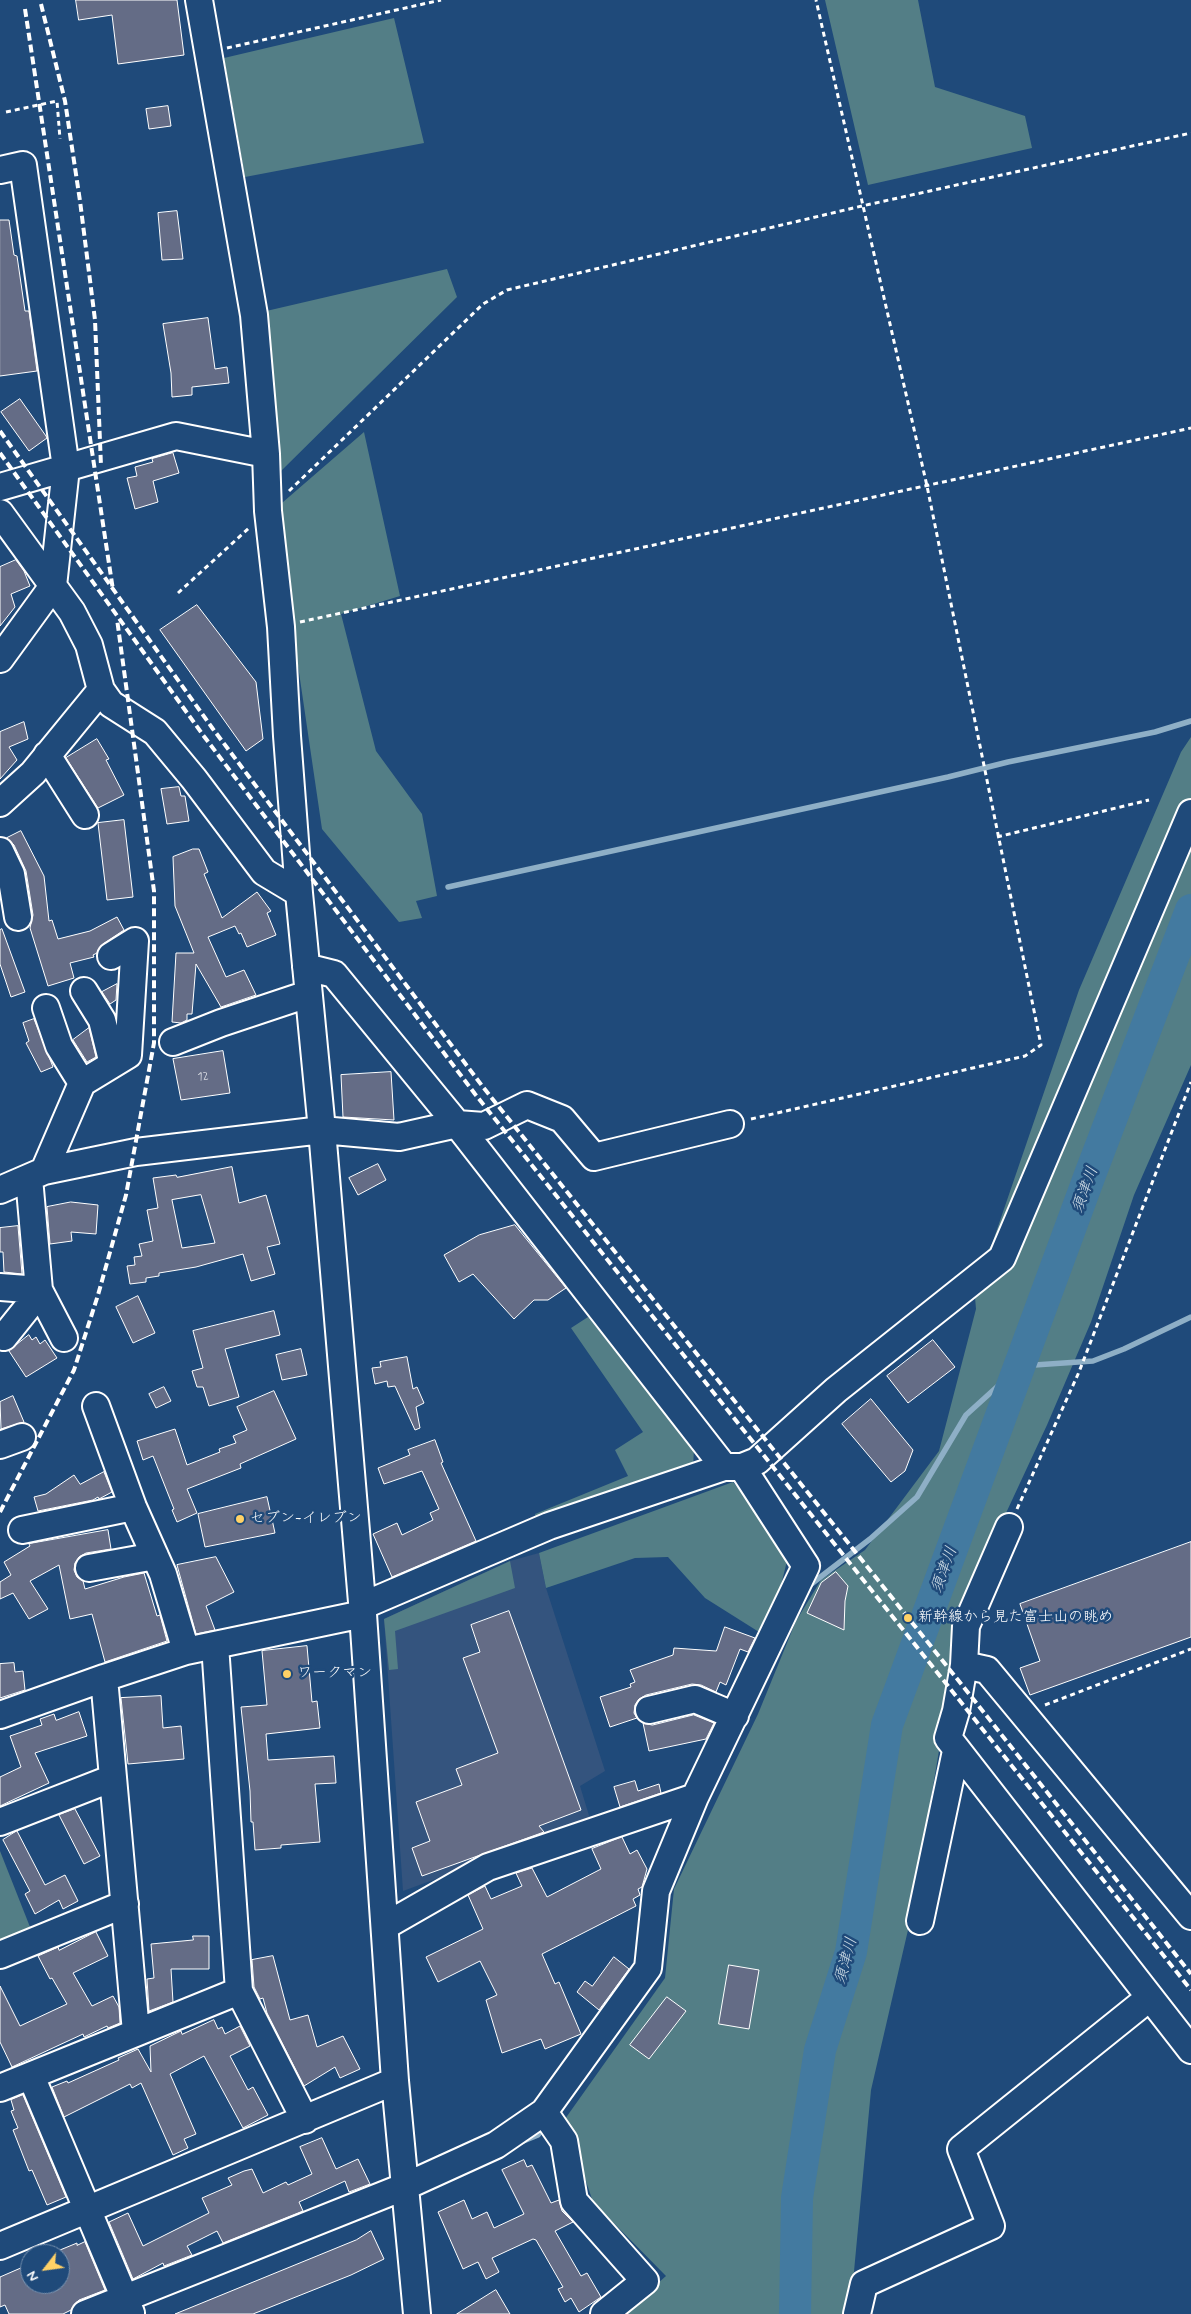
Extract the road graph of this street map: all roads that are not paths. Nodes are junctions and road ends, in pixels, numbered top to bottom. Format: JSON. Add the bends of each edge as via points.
{"nodes":[{"id":1,"x":199,"y":0,"type":"edge"},
{"id":2,"x":0,"y":170,"type":"edge"},
{"id":3,"x":266,"y":454,"type":"junction"},
{"id":4,"x":66,"y":468,"type":"junction"},
{"id":5,"x":0,"y":487,"type":"edge"},
{"id":6,"x":0,"y":512,"type":"edge"},
{"id":7,"x":53,"y":586,"type":"junction"},
{"id":8,"x":0,"y":659,"type":"edge"},
{"id":9,"x":101,"y":690,"type":"junction"},
{"id":10,"x":47,"y":755,"type":"junction"},
{"id":11,"x":0,"y":803,"type":"edge"},
{"id":12,"x":1191,"y":813,"type":"edge"},
{"id":13,"x":85,"y":814,"type":"dead end"},
{"id":14,"x":0,"y":851,"type":"edge"},
{"id":15,"x":299,"y":893,"type":"junction"},
{"id":16,"x":18,"y":918,"type":"dead end"},
{"id":17,"x":111,"y":956,"type":"dead end"},
{"id":18,"x":306,"y":967,"type":"junction"},
{"id":19,"x":84,"y":991,"type":"dead end"},
{"id":20,"x":308,"y":994,"type":"junction"},
{"id":21,"x":46,"y":1008,"type":"dead end"},
{"id":22,"x":173,"y":1042,"type":"dead end"},
{"id":23,"x":113,"y":1064,"type":"junction"},
{"id":24,"x":82,"y":1083,"type":"junction"},
{"id":25,"x":457,"y":1124,"type":"junction"},
{"id":26,"x":730,"y":1124,"type":"road end"},
{"id":27,"x":322,"y":1130,"type":"junction"},
{"id":28,"x":36,"y":1175,"type":"junction"},
{"id":29,"x":0,"y":1190,"type":"edge"},
{"id":30,"x":0,"y":1287,"type":"edge"},
{"id":31,"x":40,"y":1291,"type":"junction"},
{"id":32,"x":4,"y":1337,"type":"dead end"},
{"id":33,"x":64,"y":1338,"type":"dead end"},
{"id":34,"x":96,"y":1406,"type":"dead end"},
{"id":35,"x":733,"y":1467,"type":"junction"},
{"id":36,"x":133,"y":1507,"type":"junction"},
{"id":37,"x":1009,"y":1527,"type":"road end"},
{"id":38,"x":22,"y":1530,"type":"dead end"},
{"id":39,"x":155,"y":1556,"type":"junction"},
{"id":40,"x":89,"y":1568,"type":"dead end"},
{"id":41,"x":362,"y":1610,"type":"junction"},
{"id":42,"x":216,"y":1645,"type":"junction"},
{"id":43,"x":186,"y":1651,"type":"junction"},
{"id":44,"x":964,"y":1665,"type":"junction"},
{"id":45,"x":104,"y":1678,"type":"junction"},
{"id":46,"x":649,"y":1710,"type":"dead end"},
{"id":47,"x":0,"y":1715,"type":"edge"},
{"id":48,"x":734,"y":1716,"type":"junction"},
{"id":49,"x":956,"y":1751,"type":"junction"},
{"id":50,"x":113,"y":1778,"type":"junction"},
{"id":51,"x":694,"y":1797,"type":"junction"},
{"id":52,"x":0,"y":1822,"type":"edge"},
{"id":53,"x":126,"y":1904,"type":"junction"},
{"id":54,"x":1191,"y":1916,"type":"edge"},
{"id":55,"x":920,"y":1921,"type":"dead end"},
{"id":56,"x":385,"y":1926,"type":"junction"},
{"id":57,"x":0,"y":1955,"type":"edge"},
{"id":58,"x":239,"y":1991,"type":"junction"},
{"id":59,"x":1149,"y":1998,"type":"junction"},
{"id":60,"x":136,"y":2032,"type":"junction"},
{"id":61,"x":1191,"y":2050,"type":"edge"},
{"id":62,"x":31,"y":2076,"type":"junction"},
{"id":63,"x":396,"y":2081,"type":"junction"},
{"id":64,"x":0,"y":2088,"type":"edge"},
{"id":65,"x":544,"y":2112,"type":"junction"},
{"id":66,"x":305,"y":2120,"type":"junction"},
{"id":67,"x":406,"y":2186,"type":"junction"},
{"id":68,"x":86,"y":2210,"type":"junction"},
{"id":69,"x":0,"y":2246,"type":"edge"},
{"id":70,"x":129,"y":2306,"type":"edge"},
{"id":71,"x":85,"y":2314,"type":"edge"},
{"id":72,"x":417,"y":2314,"type":"edge"},
{"id":73,"x":604,"y":2314,"type":"edge"},
{"id":74,"x":857,"y":2314,"type":"edge"}],
"edges":[{"from":1,"to":3,"type":"street","via":[[254,315]]},
{"from":2,"to":4,"type":"street","via":[[23,165]]},
{"from":3,"to":4,"type":"street","via":[[176,436]]},
{"from":3,"to":15,"type":"street"},
{"from":4,"to":5,"type":"street"},
{"from":4,"to":7,"type":"street"},
{"from":6,"to":7,"type":"street"},
{"from":7,"to":8,"type":"street"},
{"from":7,"to":9,"type":"street","via":[[72,612],[89,645]]},
{"from":9,"to":10,"type":"street"},
{"from":9,"to":15,"type":"street","via":[[112,704],[154,732],[264,872]]},
{"from":10,"to":11,"type":"street"},
{"from":10,"to":13,"type":"street"},
{"from":12,"to":35,"type":"street","via":[[1002,1258],[836,1390],[757,1461]]},
{"from":14,"to":16,"type":"street","via":[[11,874]]},
{"from":15,"to":18,"type":"street"},
{"from":17,"to":23,"type":"street","via":[[136,941],[128,1055]]},
{"from":18,"to":20,"type":"street"},
{"from":18,"to":25,"type":"street","via":[[334,974]]},
{"from":19,"to":23,"type":"street","via":[[102,1020]]},
{"from":20,"to":22,"type":"street"},
{"from":20,"to":27,"type":"street"},
{"from":21,"to":24,"type":"street","via":[[59,1046]]},
{"from":23,"to":24,"type":"street"},
{"from":24,"to":28,"type":"street"},
{"from":25,"to":26,"type":"street","via":[[484,1126],[527,1105],[562,1119],[594,1157]]},
{"from":25,"to":27,"type":"street","via":[[399,1137]]},
{"from":25,"to":35,"type":"street"},
{"from":27,"to":28,"type":"street","via":[[136,1152]]},
{"from":27,"to":41,"type":"street"},
{"from":28,"to":29,"type":"street"},
{"from":28,"to":31,"type":"street"},
{"from":30,"to":31,"type":"street"},
{"from":31,"to":32,"type":"street"},
{"from":31,"to":33,"type":"street"},
{"from":34,"to":36,"type":"street"},
{"from":35,"to":41,"type":"street","via":[[549,1526]]},
{"from":35,"to":48,"type":"street","via":[[806,1566]]},
{"from":36,"to":38,"type":"street"},
{"from":36,"to":39,"type":"street"},
{"from":37,"to":44,"type":"street","via":[[966,1626]]},
{"from":39,"to":40,"type":"street"},
{"from":39,"to":43,"type":"street"},
{"from":41,"to":42,"type":"street"},
{"from":41,"to":56,"type":"street"},
{"from":42,"to":43,"type":"street"},
{"from":42,"to":58,"type":"street"},
{"from":43,"to":45,"type":"street"},
{"from":44,"to":49,"type":"street","via":[[948,1738]]},
{"from":44,"to":54,"type":"street","via":[[987,1670]]},
{"from":45,"to":47,"type":"street"},
{"from":45,"to":50,"type":"street"},
{"from":46,"to":48,"type":"street","via":[[695,1699]]},
{"from":48,"to":51,"type":"street"},
{"from":49,"to":55,"type":"street"},
{"from":49,"to":59,"type":"street"},
{"from":50,"to":52,"type":"street"},
{"from":50,"to":53,"type":"street"},
{"from":51,"to":56,"type":"street","via":[[488,1867]]},
{"from":51,"to":65,"type":"street","via":[[656,1891],[648,1968]]},
{"from":53,"to":57,"type":"street"},
{"from":53,"to":60,"type":"street"},
{"from":56,"to":63,"type":"street"},
{"from":58,"to":60,"type":"street"},
{"from":58,"to":66,"type":"street"},
{"from":59,"to":61,"type":"street"},
{"from":59,"to":74,"type":"street","via":[[961,2148],[991,2226],[864,2284]]},
{"from":60,"to":62,"type":"street"},
{"from":62,"to":64,"type":"street"},
{"from":62,"to":68,"type":"street"},
{"from":63,"to":66,"type":"street"},
{"from":63,"to":67,"type":"street"},
{"from":65,"to":67,"type":"street","via":[[496,2145]]},
{"from":65,"to":73,"type":"street","via":[[564,2141],[574,2201],[646,2281]]},
{"from":66,"to":68,"type":"street"},
{"from":67,"to":70,"type":"street"},
{"from":67,"to":72,"type":"street"},
{"from":68,"to":69,"type":"street"},
{"from":68,"to":70,"type":"street"},
{"from":70,"to":71,"type":"street"}]}
